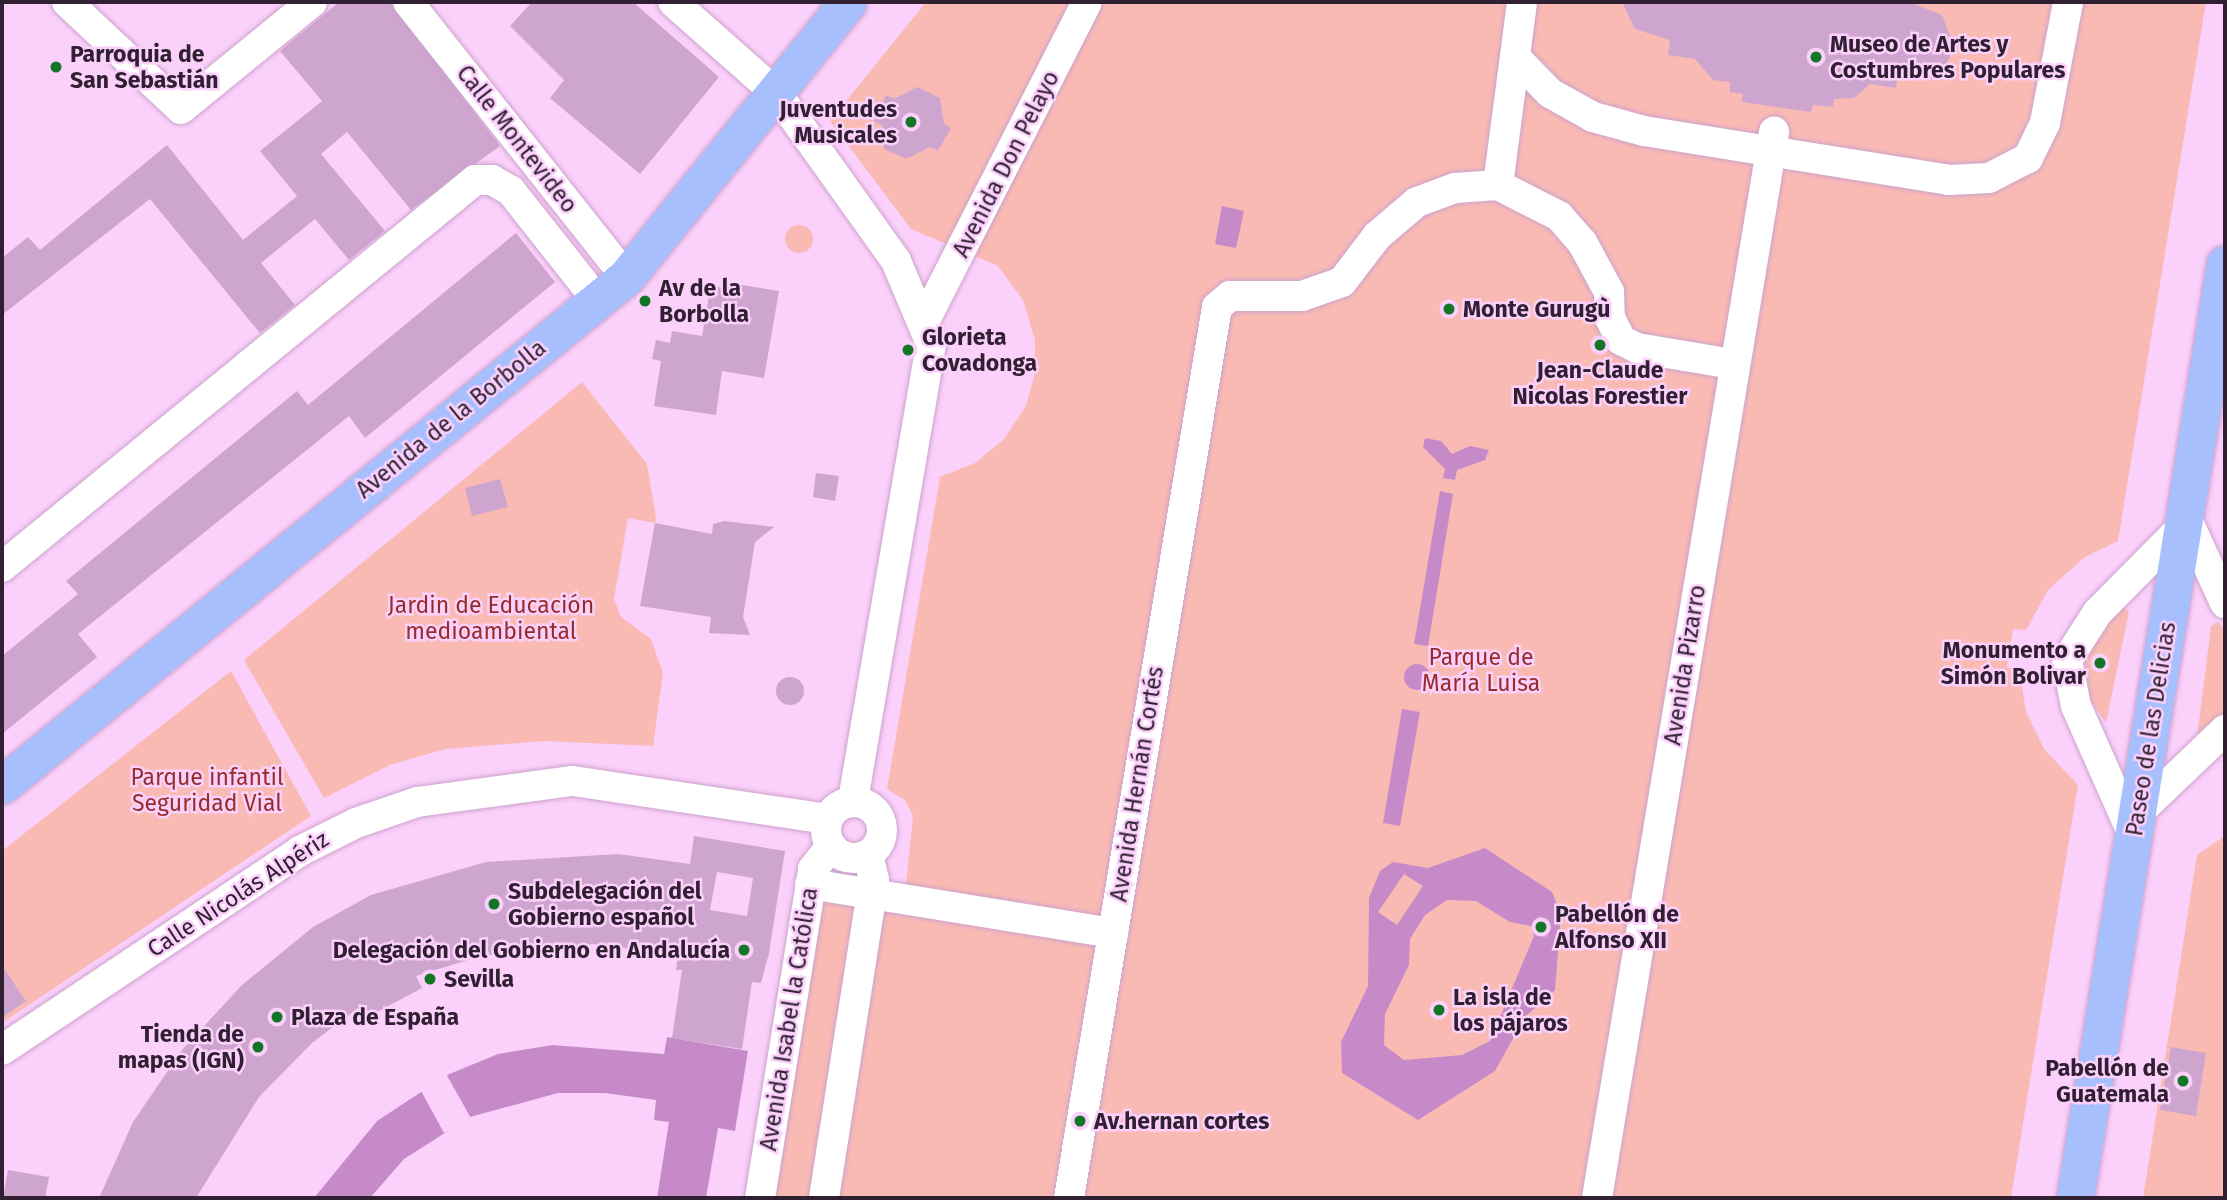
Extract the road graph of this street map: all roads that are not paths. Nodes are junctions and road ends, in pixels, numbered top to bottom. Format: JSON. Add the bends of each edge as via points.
{"nodes":[{"id":1,"x":67,"y":2,"type":"edge"},
{"id":2,"x":312,"y":2,"type":"edge"},
{"id":3,"x":408,"y":2,"type":"edge"},
{"id":4,"x":673,"y":2,"type":"edge"},
{"id":5,"x":848,"y":2,"type":"edge"},
{"id":6,"x":1087,"y":2,"type":"edge"},
{"id":7,"x":1522,"y":2,"type":"edge"},
{"id":8,"x":2068,"y":2,"type":"edge"},
{"id":9,"x":1515,"y":57,"type":"junction"},
{"id":10,"x":777,"y":94,"type":"junction"},
{"id":11,"x":1773,"y":140,"type":"junction"},
{"id":12,"x":1498,"y":185,"type":"junction"},
{"id":13,"x":2225,"y":264,"type":"edge"},
{"id":14,"x":626,"y":277,"type":"junction"},
{"id":15,"x":597,"y":300,"type":"junction"},
{"id":16,"x":922,"y":324,"type":"junction"},
{"id":17,"x":1733,"y":364,"type":"junction"},
{"id":18,"x":2184,"y":521,"type":"junction"},
{"id":19,"x":2,"y":567,"type":"edge"},
{"id":20,"x":2223,"y":591,"type":"edge"},
{"id":21,"x":2225,"y":730,"type":"edge"},
{"id":22,"x":2,"y":785,"type":"edge"},
{"id":23,"x":853,"y":802,"type":"junction"},
{"id":24,"x":2136,"y":826,"type":"junction"},
{"id":25,"x":830,"y":833,"type":"junction"},
{"id":26,"x":868,"y":855,"type":"junction"},
{"id":27,"x":810,"y":884,"type":"junction"},
{"id":28,"x":872,"y":894,"type":"junction"},
{"id":29,"x":1113,"y":933,"type":"junction"},
{"id":30,"x":2,"y":1050,"type":"edge"},
{"id":31,"x":2075,"y":1197,"type":"edge"},
{"id":32,"x":760,"y":1198,"type":"edge"},
{"id":33,"x":824,"y":1198,"type":"edge"},
{"id":34,"x":1069,"y":1198,"type":"edge"},
{"id":35,"x":1597,"y":1198,"type":"edge"}],
"edges":[{"from":1,"to":2,"type":"street","via":[[181,109]]},
{"from":3,"to":14,"type":"street","name":"Calle Montevideo"},
{"from":4,"to":10,"type":"street"},
{"from":5,"to":10,"type":"main road","name":"Avenida de la Borbolla"},
{"from":6,"to":16,"type":"street","name":"Avenida Don Pelayo"},
{"from":7,"to":9,"type":"street"},
{"from":8,"to":11,"type":"street","via":[[2045,123],[2028,158],[1989,178],[1949,180]]},
{"from":9,"to":11,"type":"street","via":[[1550,93],[1593,117]]},
{"from":9,"to":12,"type":"street"},
{"from":10,"to":14,"type":"main road","name":"Avenida de la Borbolla"},
{"from":10,"to":16,"type":"street","via":[[896,261]]},
{"from":11,"to":17,"type":"street","name":"Avenida Pizarro"},
{"from":12,"to":17,"type":"street","via":[[1559,216],[1582,242],[1609,292],[1610,318],[1621,340],[1637,348]]},
{"from":12,"to":29,"type":"street","name":"Avenida Hernán Cortés","via":[[1455,188],[1417,202],[1377,236],[1342,282],[1302,296],[1230,296],[1212,323]]},
{"from":13,"to":18,"type":"main road","name":"Paseo de las Delicias"},
{"from":14,"to":15,"type":"main road","name":"Avenida de la Borbolla"},
{"from":15,"to":19,"type":"street","via":[[512,191],[492,180],[475,180]]},
{"from":15,"to":22,"type":"main road","name":"Avenida de la Borbolla"},
{"from":16,"to":23,"type":"street","via":[[931,344]]},
{"from":17,"to":35,"type":"street","name":"Avenida Pizarro"},
{"from":18,"to":20,"type":"street"},
{"from":18,"to":24,"type":"main road","name":"Paseo de las Delicias"},
{"from":18,"to":24,"type":"street","via":[[2097,613],[2067,660],[2076,706]]},
{"from":21,"to":24,"type":"street"},
{"from":23,"to":25,"type":"street"},
{"from":23,"to":26,"type":"street","via":[[871,807],[881,823],[880,841]]},
{"from":24,"to":31,"type":"main road","name":"Paseo de las Delicias"},
{"from":25,"to":26,"type":"street","via":[[848,858]]},
{"from":25,"to":27,"type":"street","name":"Avenida Isabel la Católica"},
{"from":25,"to":30,"type":"street","name":"Calle Nicolás Alpériz","via":[[573,781],[417,802],[356,822],[300,851]]},
{"from":26,"to":28,"type":"street"},
{"from":27,"to":28,"type":"street"},
{"from":27,"to":32,"type":"street","name":"Avenida Isabel la Católica"},
{"from":28,"to":29,"type":"street"},
{"from":28,"to":33,"type":"street"},
{"from":29,"to":34,"type":"street","name":"Avenida Hernán Cortés"}]}
